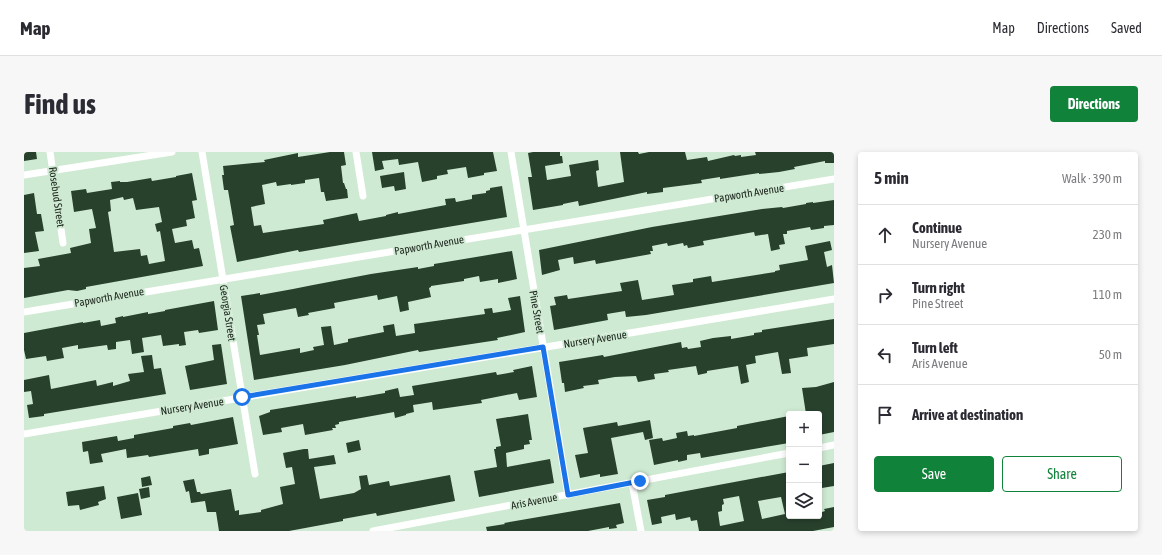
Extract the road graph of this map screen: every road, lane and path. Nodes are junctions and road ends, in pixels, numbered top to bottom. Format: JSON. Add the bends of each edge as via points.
{"nodes":[{"id":1,"x":50,"y":152,"type":"edge"},
{"id":2,"x":172,"y":152,"type":"edge"},
{"id":3,"x":202,"y":152,"type":"edge"},
{"id":4,"x":356,"y":152,"type":"edge"},
{"id":5,"x":511,"y":152,"type":"edge"},
{"id":6,"x":54,"y":170,"type":"junction"},
{"id":7,"x":24,"y":175,"type":"edge"},
{"id":8,"x":834,"y":179,"type":"edge"},
{"id":9,"x":363,"y":196,"type":"dead end"},
{"id":10,"x":524,"y":229,"type":"junction"},
{"id":11,"x":64,"y":243,"type":"dead end"},
{"id":12,"x":223,"y":278,"type":"junction"},
{"id":13,"x":834,"y":299,"type":"edge"},
{"id":14,"x":24,"y":312,"type":"edge"},
{"id":15,"x":543,"y":347,"type":"junction"},
{"id":16,"x":242,"y":397,"type":"junction"},
{"id":17,"x":24,"y":434,"type":"edge"},
{"id":18,"x":834,"y":445,"type":"edge"},
{"id":19,"x":822,"y":447,"type":"edge"},
{"id":20,"x":786,"y":454,"type":"edge"},
{"id":21,"x":255,"y":474,"type":"dead end"},
{"id":22,"x":632,"y":483,"type":"junction"},
{"id":23,"x":568,"y":495,"type":"junction"},
{"id":24,"x":373,"y":531,"type":"edge"},
{"id":25,"x":641,"y":531,"type":"edge"}],
"edges":[{"from":1,"to":6,"type":"street","name":"Rosebud Street"},
{"from":2,"to":6,"type":"street"},
{"from":3,"to":12,"type":"street","name":"Georgia Street"},
{"from":4,"to":9,"type":"street"},
{"from":5,"to":10,"type":"street","name":"Pine Street"},
{"from":6,"to":7,"type":"street"},
{"from":6,"to":11,"type":"street","name":"Rosebud Street"},
{"from":8,"to":10,"type":"street","name":"Papworth Avenue"},
{"from":10,"to":12,"type":"street","name":"Papworth Avenue"},
{"from":10,"to":15,"type":"street","name":"Pine Street"},
{"from":12,"to":14,"type":"street","name":"Papworth Avenue"},
{"from":12,"to":16,"type":"street","name":"Georgia Street"},
{"from":13,"to":15,"type":"street","name":"Nursery Avenue"},
{"from":15,"to":16,"type":"street","name":"Nursery Avenue"},
{"from":15,"to":23,"type":"street","name":"Pine Street"},
{"from":16,"to":17,"type":"street","name":"Nursery Avenue"},
{"from":16,"to":21,"type":"street","name":"Georgia Street"},
{"from":18,"to":19,"type":"street"},
{"from":20,"to":22,"type":"street","name":"Aris Avenue"},
{"from":22,"to":23,"type":"street","name":"Aris Avenue"},
{"from":22,"to":25,"type":"street"},
{"from":23,"to":24,"type":"street","name":"Aris Avenue"}]}
